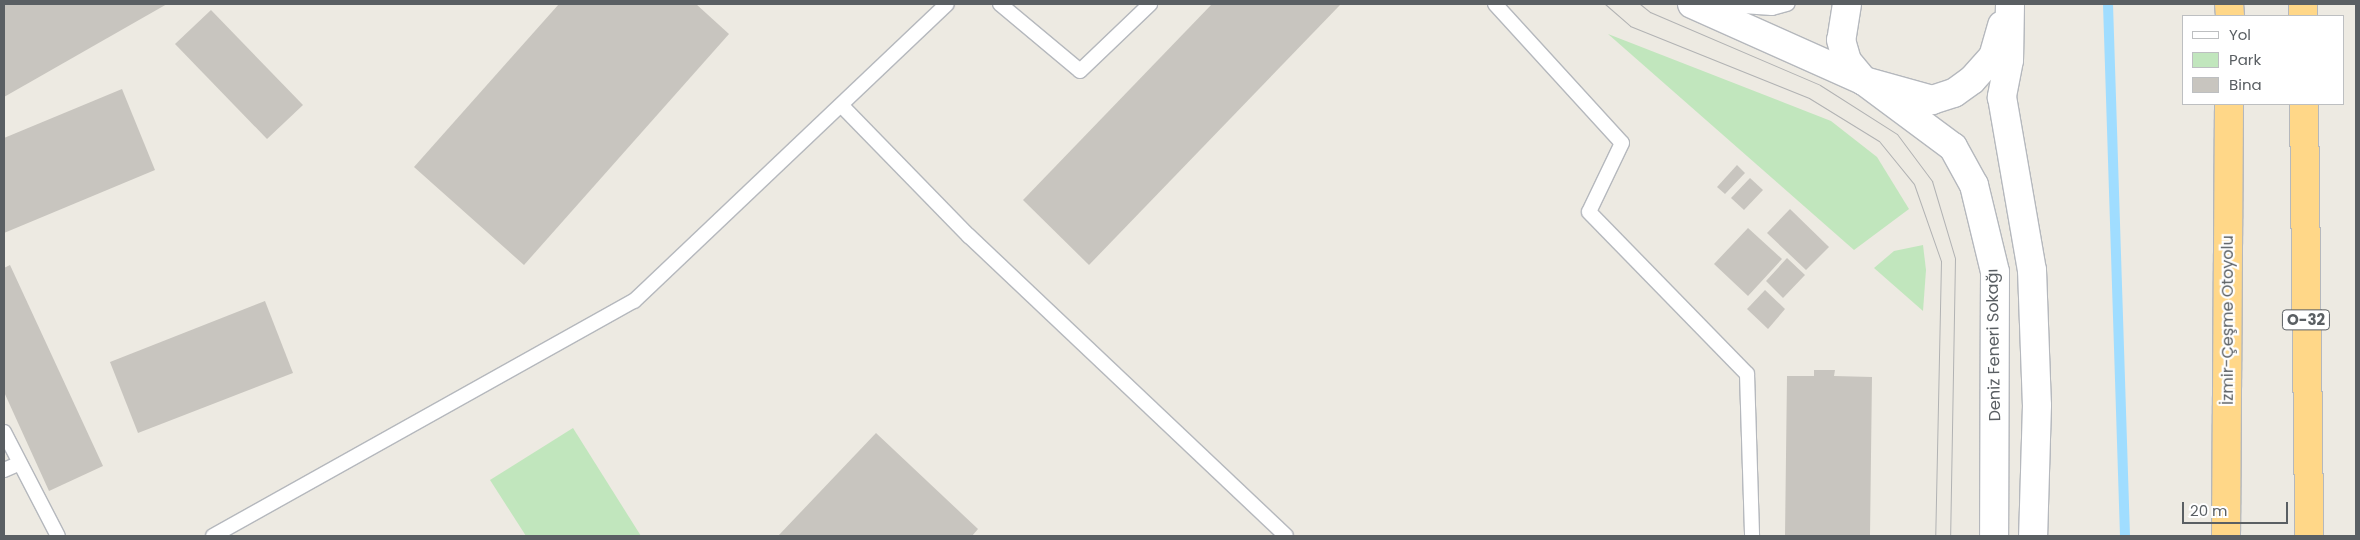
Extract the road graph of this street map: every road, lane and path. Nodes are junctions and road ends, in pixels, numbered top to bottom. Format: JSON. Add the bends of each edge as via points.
{"nodes":[{"id":1,"x":947,"y":4,"type":"edge"},
{"id":2,"x":1000,"y":4,"type":"edge"},
{"id":3,"x":1150,"y":4,"type":"edge"},
{"id":4,"x":1495,"y":4,"type":"edge"},
{"id":5,"x":1692,"y":4,"type":"edge"},
{"id":6,"x":1714,"y":4,"type":"edge"},
{"id":7,"x":1787,"y":4,"type":"edge"},
{"id":8,"x":1847,"y":4,"type":"edge"},
{"id":9,"x":2009,"y":4,"type":"edge"},
{"id":10,"x":1864,"y":81,"type":"junction"},
{"id":11,"x":2229,"y":105,"type":"edge"},
{"id":12,"x":2304,"y":105,"type":"edge"},
{"id":13,"x":842,"y":106,"type":"junction"},
{"id":14,"x":4,"y":432,"type":"edge"},
{"id":15,"x":18,"y":464,"type":"junction"},
{"id":16,"x":4,"y":470,"type":"edge"},
{"id":17,"x":58,"y":536,"type":"edge"},
{"id":18,"x":213,"y":536,"type":"edge"},
{"id":19,"x":1286,"y":536,"type":"edge"},
{"id":20,"x":1752,"y":536,"type":"edge"},
{"id":21,"x":1994,"y":536,"type":"edge"},
{"id":22,"x":2033,"y":536,"type":"edge"},
{"id":23,"x":2226,"y":536,"type":"edge"},
{"id":24,"x":2309,"y":536,"type":"edge"}],
"edges":[{"from":1,"to":13,"type":"lane"},
{"from":2,"to":3,"type":"lane","via":[[1080,71]]},
{"from":4,"to":20,"type":"lane","via":[[1622,143],[1588,212],[1748,374]]},
{"from":5,"to":10,"type":"main road"},
{"from":6,"to":7,"type":"lane","via":[[1772,8]]},
{"from":8,"to":10,"type":"main road","name":"Deniz Feneri Sokağı","via":[[1841,40],[1847,61]]},
{"from":9,"to":10,"type":"main road","via":[[1993,57],[1954,93],[1932,100],[1914,99]]},
{"from":9,"to":22,"type":"main road","via":[[2009,60],[2002,97],[2032,270],[2037,405]]},
{"from":10,"to":21,"type":"main road","name":"Deniz Feneri Sokağı","via":[[1953,147],[1974,185],[1995,272]]},
{"from":11,"to":23,"type":"highway","name":"İzmir-Çeşme Otoyolu"},
{"from":12,"to":24,"type":"highway","number":"O-32"},
{"from":13,"to":18,"type":"lane","via":[[634,301]]},
{"from":13,"to":19,"type":"lane","via":[[969,236]]},
{"from":14,"to":15,"type":"lane"},
{"from":15,"to":16,"type":"lane"},
{"from":15,"to":17,"type":"lane"}]}
